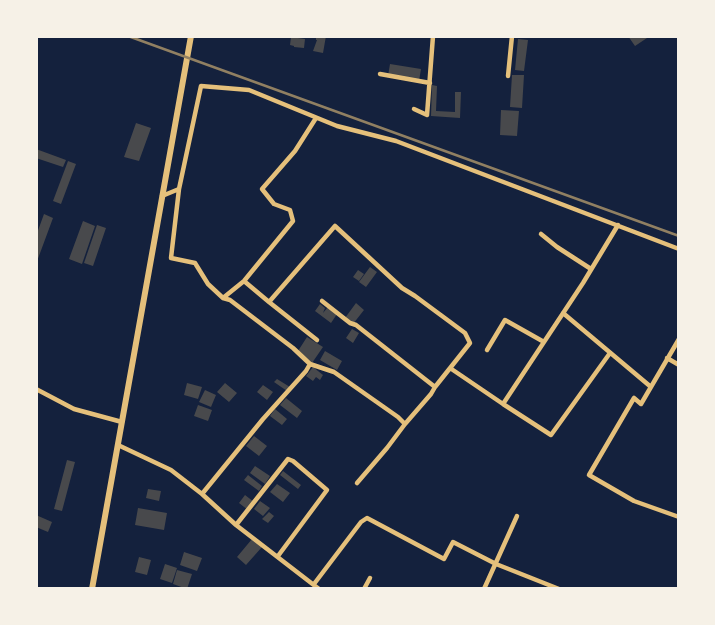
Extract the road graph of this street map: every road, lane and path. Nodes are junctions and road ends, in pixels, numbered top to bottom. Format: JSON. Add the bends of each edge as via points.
{"nodes":[{"id":1,"x":191,"y":36,"type":"edge"},
{"id":2,"x":434,"y":36,"type":"edge"},
{"id":3,"x":512,"y":36,"type":"edge"},
{"id":4,"x":380,"y":74,"type":"dead end"},
{"id":5,"x":508,"y":76,"type":"dead end"},
{"id":6,"x":430,"y":83,"type":"junction"},
{"id":7,"x":414,"y":110,"type":"dead end"},
{"id":8,"x":316,"y":118,"type":"junction"},
{"id":9,"x":179,"y":189,"type":"junction"},
{"id":10,"x":162,"y":196,"type":"junction"},
{"id":11,"x":618,"y":225,"type":"junction"},
{"id":12,"x":541,"y":234,"type":"dead end"},
{"id":13,"x":679,"y":249,"type":"edge"},
{"id":14,"x":591,"y":269,"type":"junction"},
{"id":15,"x":244,"y":281,"type":"junction"},
{"id":16,"x":223,"y":298,"type":"junction"},
{"id":17,"x":322,"y":301,"type":"dead end"},
{"id":18,"x":269,"y":302,"type":"junction"},
{"id":19,"x":563,"y":313,"type":"junction"},
{"id":20,"x":679,"y":339,"type":"edge"},
{"id":21,"x":317,"y":340,"type":"dead end"},
{"id":22,"x":544,"y":342,"type":"junction"},
{"id":23,"x":487,"y":350,"type":"dead end"},
{"id":24,"x":610,"y":353,"type":"junction"},
{"id":25,"x":667,"y":358,"type":"junction"},
{"id":26,"x":310,"y":364,"type":"junction"},
{"id":27,"x":679,"y":365,"type":"edge"},
{"id":28,"x":450,"y":368,"type":"junction"},
{"id":29,"x":435,"y":387,"type":"junction"},
{"id":30,"x":650,"y":387,"type":"junction"},
{"id":31,"x":36,"y":389,"type":"edge"},
{"id":32,"x":503,"y":404,"type":"junction"},
{"id":33,"x":122,"y":422,"type":"junction"},
{"id":34,"x":405,"y":424,"type":"junction"},
{"id":35,"x":118,"y":445,"type":"junction"},
{"id":36,"x":357,"y":483,"type":"dead end"},
{"id":37,"x":202,"y":494,"type":"junction"},
{"id":38,"x":517,"y":516,"type":"dead end"},
{"id":39,"x":679,"y":517,"type":"edge"},
{"id":40,"x":236,"y":525,"type":"junction"},
{"id":41,"x":278,"y":556,"type":"junction"},
{"id":42,"x":496,"y":564,"type":"junction"},
{"id":43,"x":370,"y":578,"type":"dead end"},
{"id":44,"x":314,"y":584,"type":"junction"},
{"id":45,"x":92,"y":589,"type":"edge"},
{"id":46,"x":319,"y":589,"type":"edge"},
{"id":47,"x":364,"y":589,"type":"edge"},
{"id":48,"x":484,"y":589,"type":"edge"},
{"id":49,"x":559,"y":589,"type":"edge"}],
"edges":[{"from":1,"to":10,"type":"main road"},
{"from":2,"to":6,"type":"street"},
{"from":3,"to":5,"type":"street"},
{"from":4,"to":6,"type":"street"},
{"from":6,"to":7,"type":"street","via":[[427,115]]},
{"from":8,"to":9,"type":"street","via":[[249,90],[201,86]]},
{"from":8,"to":11,"type":"street","via":[[396,141]]},
{"from":8,"to":15,"type":"street","via":[[295,150],[262,189],[274,204],[290,210],[293,221]]},
{"from":9,"to":10,"type":"street"},
{"from":9,"to":16,"type":"street","via":[[171,258],[195,263],[208,284]]},
{"from":10,"to":33,"type":"main road"},
{"from":11,"to":13,"type":"street"},
{"from":11,"to":14,"type":"street"},
{"from":12,"to":14,"type":"street"},
{"from":14,"to":19,"type":"street"},
{"from":15,"to":16,"type":"street"},
{"from":15,"to":18,"type":"street"},
{"from":16,"to":26,"type":"street","via":[[230,300]]},
{"from":17,"to":29,"type":"street"},
{"from":18,"to":21,"type":"street"},
{"from":18,"to":28,"type":"street","via":[[335,226],[402,288],[465,333],[470,343]]},
{"from":19,"to":22,"type":"street"},
{"from":19,"to":24,"type":"street"},
{"from":20,"to":25,"type":"street"},
{"from":22,"to":23,"type":"street","via":[[505,320]]},
{"from":22,"to":32,"type":"street"},
{"from":24,"to":30,"type":"street"},
{"from":24,"to":32,"type":"street","via":[[551,435]]},
{"from":25,"to":27,"type":"street"},
{"from":25,"to":30,"type":"street"},
{"from":26,"to":34,"type":"street","via":[[334,372]]},
{"from":26,"to":37,"type":"street"},
{"from":28,"to":29,"type":"street"},
{"from":28,"to":32,"type":"street"},
{"from":29,"to":34,"type":"street"},
{"from":30,"to":39,"type":"street","via":[[641,404],[634,398],[589,475],[634,501]]},
{"from":31,"to":33,"type":"street","via":[[74,408]]},
{"from":33,"to":35,"type":"main road"},
{"from":34,"to":36,"type":"street"},
{"from":35,"to":37,"type":"street","via":[[171,470]]},
{"from":35,"to":45,"type":"main road"},
{"from":37,"to":40,"type":"street"},
{"from":38,"to":42,"type":"street"},
{"from":40,"to":41,"type":"street"},
{"from":40,"to":41,"type":"street","via":[[288,459],[293,461],[327,490]]},
{"from":41,"to":44,"type":"street"},
{"from":42,"to":44,"type":"street","via":[[453,542],[444,559],[367,518]]},
{"from":42,"to":48,"type":"street"},
{"from":42,"to":49,"type":"street"},
{"from":43,"to":47,"type":"street"},
{"from":44,"to":46,"type":"street"}]}
